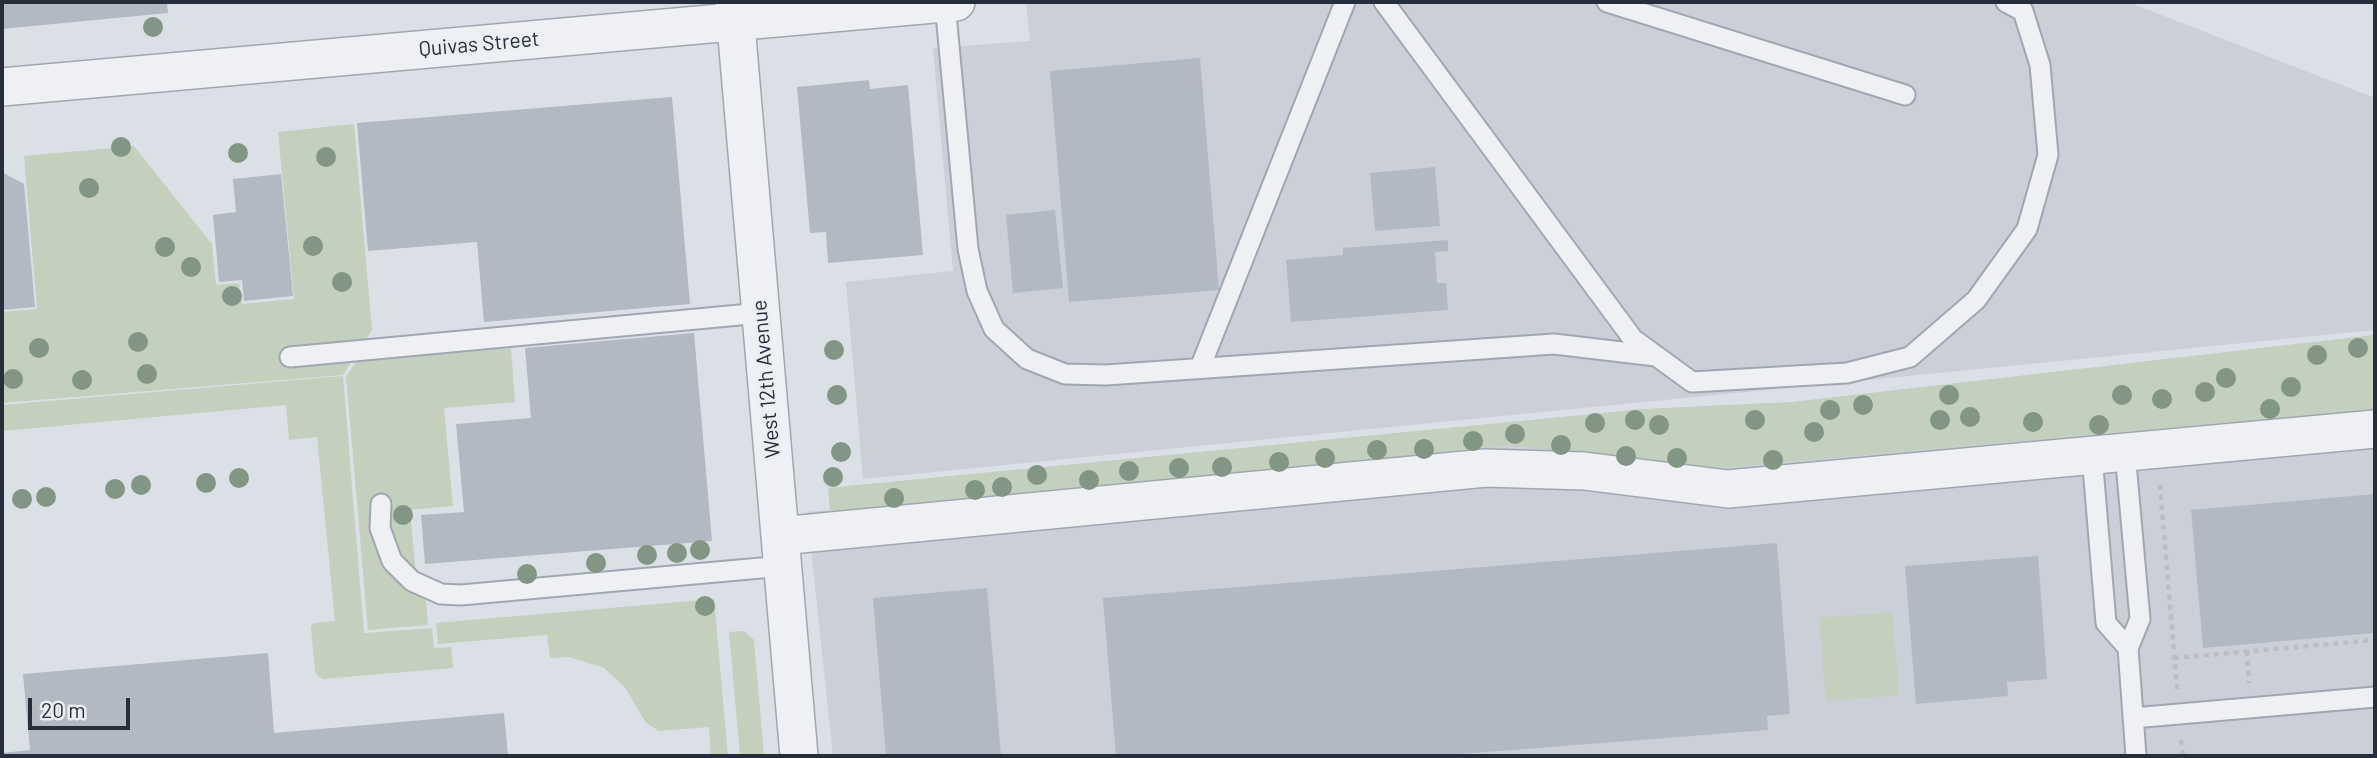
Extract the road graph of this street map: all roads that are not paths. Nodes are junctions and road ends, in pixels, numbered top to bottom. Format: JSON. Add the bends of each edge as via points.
{"nodes":[{"id":1,"x":950,"y":2,"type":"edge"},
{"id":2,"x":1345,"y":2,"type":"edge"},
{"id":3,"x":1384,"y":2,"type":"edge"},
{"id":4,"x":1607,"y":2,"type":"edge"},
{"id":5,"x":2006,"y":2,"type":"edge"},
{"id":6,"x":735,"y":11,"type":"edge"},
{"id":7,"x":2,"y":87,"type":"edge"},
{"id":8,"x":1905,"y":94,"type":"dead end"},
{"id":9,"x":761,"y":313,"type":"junction"},
{"id":10,"x":1657,"y":356,"type":"junction"},
{"id":11,"x":290,"y":357,"type":"dead end"},
{"id":12,"x":1200,"y":368,"type":"junction"},
{"id":13,"x":2375,"y":429,"type":"edge"},
{"id":14,"x":2125,"y":452,"type":"junction"},
{"id":15,"x":380,"y":503,"type":"dead end"},
{"id":16,"x":781,"y":551,"type":"junction"},
{"id":17,"x":2128,"y":648,"type":"junction"},
{"id":18,"x":2375,"y":697,"type":"edge"},
{"id":19,"x":2133,"y":718,"type":"junction"},
{"id":20,"x":799,"y":756,"type":"edge"},
{"id":21,"x":2136,"y":756,"type":"edge"}],
"edges":[{"from":1,"to":6,"type":"street","name":"Quivas Street"},
{"from":1,"to":12,"type":"lane","via":[[968,249],[977,291],[994,329],[1027,359],[1065,373],[1106,375]]},
{"from":2,"to":12,"type":"lane"},
{"from":3,"to":10,"type":"lane","via":[[1633,339]]},
{"from":4,"to":8,"type":"lane"},
{"from":5,"to":10,"type":"lane","via":[[2024,11],[2040,65],[2048,155],[2027,229],[1976,300],[1910,358],[1847,373],[1692,382]]},
{"from":6,"to":7,"type":"street","name":"Quivas Street"},
{"from":6,"to":9,"type":"street","name":"West 12th Avenue"},
{"from":9,"to":11,"type":"lane"},
{"from":9,"to":16,"type":"street","name":"West 12th Avenue"},
{"from":10,"to":12,"type":"lane","via":[[1554,344]]},
{"from":13,"to":14,"type":"street"},
{"from":14,"to":16,"type":"street","via":[[1728,489],[1584,471],[1486,468]]},
{"from":14,"to":17,"type":"lane","via":[[2140,619]]},
{"from":14,"to":17,"type":"lane","via":[[2106,623]]},
{"from":15,"to":16,"type":"lane","via":[[380,528],[392,561],[412,581],[441,594],[461,595]]},
{"from":16,"to":20,"type":"street","name":"West 12th Avenue"},
{"from":17,"to":19,"type":"lane"},
{"from":18,"to":19,"type":"lane"},
{"from":19,"to":21,"type":"lane"}]}
